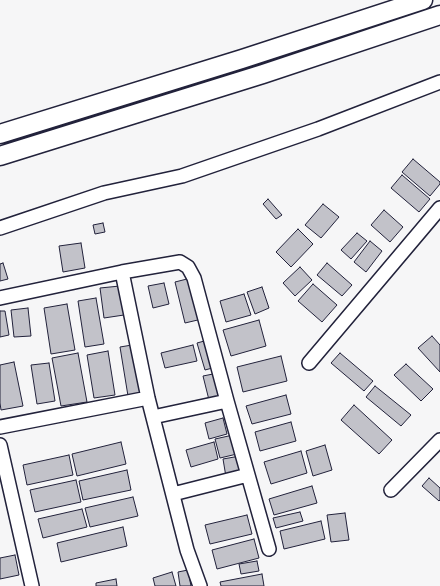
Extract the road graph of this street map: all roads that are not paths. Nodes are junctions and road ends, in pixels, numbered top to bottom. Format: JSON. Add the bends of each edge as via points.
{"nodes":[{"id":1,"x":423,"y":0,"type":"edge"},
{"id":2,"x":440,"y":15,"type":"edge"},
{"id":3,"x":440,"y":82,"type":"edge"},
{"id":4,"x":0,"y":134,"type":"edge"},
{"id":5,"x":0,"y":156,"type":"edge"},
{"id":6,"x":440,"y":208,"type":"edge"},
{"id":7,"x":0,"y":228,"type":"edge"},
{"id":8,"x":122,"y":272,"type":"junction"},
{"id":9,"x":0,"y":298,"type":"edge"},
{"id":10,"x":309,"y":363,"type":"dead end"},
{"id":11,"x":148,"y":398,"type":"junction"},
{"id":12,"x":227,"y":401,"type":"junction"},
{"id":13,"x":153,"y":417,"type":"junction"},
{"id":14,"x":0,"y":427,"type":"edge"},
{"id":15,"x":440,"y":440,"type":"edge"},
{"id":16,"x":0,"y":445,"type":"edge"},
{"id":17,"x":248,"y":475,"type":"junction"},
{"id":18,"x":391,"y":490,"type":"dead end"},
{"id":19,"x":173,"y":494,"type":"junction"},
{"id":20,"x":269,"y":549,"type":"dead end"},
{"id":21,"x":32,"y":586,"type":"edge"},
{"id":22,"x":200,"y":586,"type":"edge"}],
"edges":[{"from":1,"to":4,"type":"highway"},
{"from":2,"to":5,"type":"highway"},
{"from":3,"to":7,"type":"street","via":[[318,129],[182,176],[104,193]]},
{"from":6,"to":10,"type":"street"},
{"from":8,"to":9,"type":"street"},
{"from":8,"to":11,"type":"street"},
{"from":8,"to":12,"type":"street","via":[[180,262],[188,268],[194,278]]},
{"from":11,"to":13,"type":"street"},
{"from":11,"to":14,"type":"street"},
{"from":12,"to":13,"type":"street"},
{"from":12,"to":17,"type":"street"},
{"from":13,"to":19,"type":"street"},
{"from":15,"to":18,"type":"street"},
{"from":16,"to":21,"type":"street"},
{"from":17,"to":19,"type":"street"},
{"from":17,"to":20,"type":"street"},
{"from":19,"to":22,"type":"street"}]}
